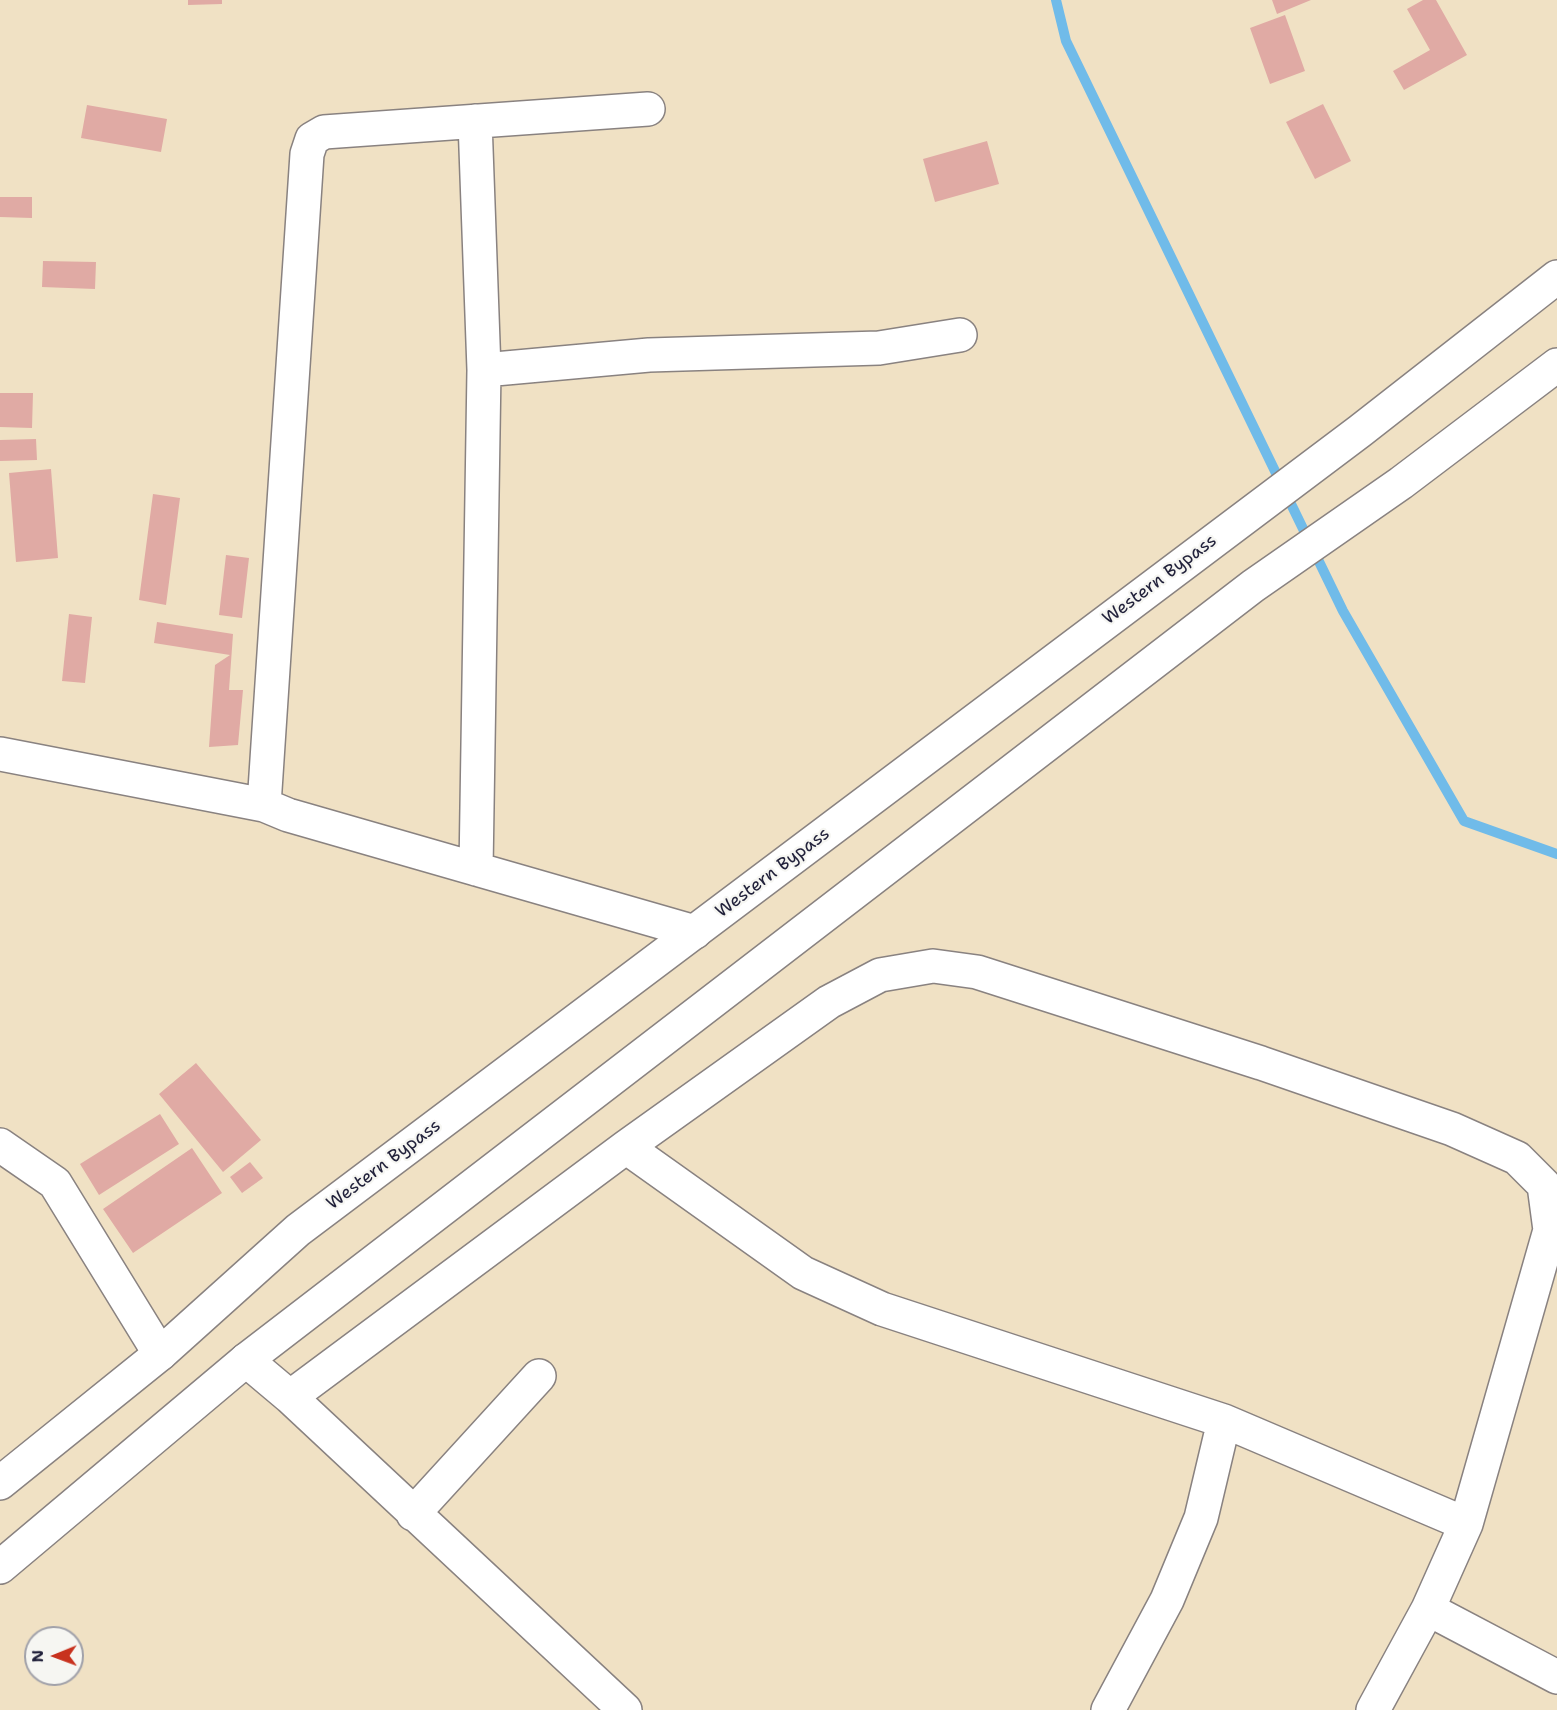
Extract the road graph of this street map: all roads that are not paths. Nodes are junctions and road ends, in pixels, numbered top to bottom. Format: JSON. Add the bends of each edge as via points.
{"nodes":[{"id":1,"x":648,"y":109,"type":"dead end"},
{"id":2,"x":475,"y":121,"type":"junction"},
{"id":3,"x":1557,"y":277,"type":"edge"},
{"id":4,"x":960,"y":335,"type":"dead end"},
{"id":5,"x":1557,"y":365,"type":"edge"},
{"id":6,"x":484,"y":370,"type":"junction"},
{"id":7,"x":0,"y":754,"type":"edge"},
{"id":8,"x":264,"y":805,"type":"junction"},
{"id":9,"x":476,"y":869,"type":"junction"},
{"id":10,"x":695,"y":932,"type":"junction"},
{"id":11,"x":0,"y":1145,"type":"edge"},
{"id":12,"x":626,"y":1147,"type":"junction"},
{"id":13,"x":160,"y":1354,"type":"junction"},
{"id":14,"x":246,"y":1360,"type":"junction"},
{"id":15,"x":539,"y":1376,"type":"dead end"},
{"id":16,"x":290,"y":1397,"type":"junction"},
{"id":17,"x":1224,"y":1421,"type":"junction"},
{"id":18,"x":0,"y":1483,"type":"edge"},
{"id":19,"x":413,"y":1514,"type":"junction"},
{"id":20,"x":1466,"y":1524,"type":"junction"},
{"id":21,"x":0,"y":1566,"type":"edge"},
{"id":22,"x":1428,"y":1609,"type":"junction"},
{"id":23,"x":1557,"y":1677,"type":"edge"},
{"id":24,"x":625,"y":1710,"type":"edge"},
{"id":25,"x":1107,"y":1710,"type":"edge"},
{"id":26,"x":1373,"y":1710,"type":"edge"}],
"edges":[{"from":1,"to":2,"type":"street"},
{"from":2,"to":6,"type":"street"},
{"from":2,"to":8,"type":"street","via":[[324,132],[312,139]]},
{"from":3,"to":10,"type":"street","name":"Western Bypass","via":[[1360,431]]},
{"from":4,"to":6,"type":"street","via":[[879,348],[649,355]]},
{"from":5,"to":14,"type":"street","via":[[1401,483],[1253,586]]},
{"from":6,"to":9,"type":"street"},
{"from":7,"to":8,"type":"street"},
{"from":8,"to":9,"type":"street"},
{"from":9,"to":10,"type":"street"},
{"from":10,"to":13,"type":"street","name":"Western Bypass","via":[[298,1230]]},
{"from":11,"to":13,"type":"street","via":[[55,1183]]},
{"from":12,"to":16,"type":"street"},
{"from":12,"to":17,"type":"street","via":[[803,1273],[882,1309]]},
{"from":12,"to":20,"type":"street","via":[[829,1002],[880,975],[933,966],[977,972],[1260,1063],[1452,1129],[1517,1158],[1544,1185],[1550,1230]]},
{"from":13,"to":18,"type":"street","name":"Western Bypass"},
{"from":14,"to":16,"type":"street"},
{"from":14,"to":21,"type":"street"},
{"from":15,"to":19,"type":"street"},
{"from":16,"to":19,"type":"street"},
{"from":17,"to":20,"type":"street"},
{"from":17,"to":25,"type":"street","via":[[1201,1518],[1167,1600]]},
{"from":19,"to":24,"type":"street"},
{"from":20,"to":22,"type":"street"},
{"from":22,"to":23,"type":"street"},
{"from":22,"to":26,"type":"street"}]}
